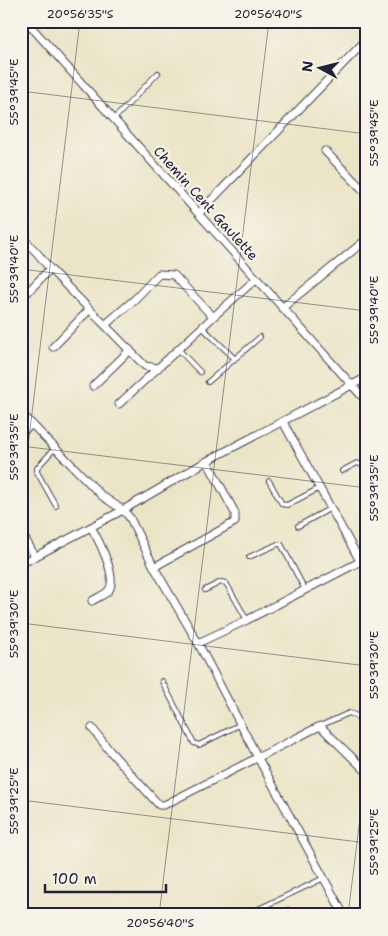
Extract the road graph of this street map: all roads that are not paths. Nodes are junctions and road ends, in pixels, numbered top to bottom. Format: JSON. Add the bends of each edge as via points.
{"nodes":[{"id":1,"x":26,"y":21,"type":"edge"},
{"id":2,"x":367,"y":39,"type":"edge"},
{"id":3,"x":158,"y":72,"type":"dead end"},
{"id":4,"x":114,"y":119,"type":"junction"},
{"id":5,"x":325,"y":151,"type":"dead end"},
{"id":6,"x":367,"y":194,"type":"edge"},
{"id":7,"x":199,"y":214,"type":"junction"},
{"id":8,"x":21,"y":236,"type":"edge"},
{"id":9,"x":367,"y":238,"type":"edge"},
{"id":10,"x":50,"y":269,"type":"junction"},
{"id":11,"x":256,"y":279,"type":"junction"},
{"id":12,"x":21,"y":299,"type":"edge"},
{"id":13,"x":282,"y":308,"type":"junction"},
{"id":14,"x":89,"y":310,"type":"junction"},
{"id":15,"x":212,"y":317,"type":"junction"},
{"id":16,"x":105,"y":325,"type":"junction"},
{"id":17,"x":202,"y":327,"type":"junction"},
{"id":18,"x":260,"y":337,"type":"dead end"},
{"id":19,"x":52,"y":347,"type":"dead end"},
{"id":20,"x":178,"y":349,"type":"junction"},
{"id":21,"x":130,"y":350,"type":"junction"},
{"id":22,"x":234,"y":358,"type":"junction"},
{"id":23,"x":158,"y":368,"type":"junction"},
{"id":24,"x":200,"y":372,"type":"dead end"},
{"id":25,"x":367,"y":377,"type":"edge"},
{"id":26,"x":208,"y":382,"type":"dead end"},
{"id":27,"x":351,"y":385,"type":"junction"},
{"id":28,"x":93,"y":386,"type":"dead end"},
{"id":29,"x":367,"y":402,"type":"edge"},
{"id":30,"x":119,"y":404,"type":"dead end"},
{"id":31,"x":21,"y":413,"type":"edge"},
{"id":32,"x":283,"y":422,"type":"junction"},
{"id":33,"x":32,"y":424,"type":"junction"},
{"id":34,"x":21,"y":433,"type":"edge"},
{"id":35,"x":55,"y":448,"type":"junction"},
{"id":36,"x":208,"y":461,"type":"junction"},
{"id":37,"x":367,"y":467,"type":"edge"},
{"id":38,"x":342,"y":470,"type":"dead end"},
{"id":39,"x":269,"y":481,"type":"dead end"},
{"id":40,"x":320,"y":488,"type":"junction"},
{"id":41,"x":56,"y":506,"type":"dead end"},
{"id":42,"x":331,"y":508,"type":"junction"},
{"id":43,"x":123,"y":510,"type":"junction"},
{"id":44,"x":298,"y":526,"type":"dead end"},
{"id":45,"x":91,"y":527,"type":"junction"},
{"id":46,"x":21,"y":532,"type":"edge"},
{"id":47,"x":35,"y":556,"type":"junction"},
{"id":48,"x":249,"y":557,"type":"dead end"},
{"id":49,"x":363,"y":560,"type":"edge"},
{"id":50,"x":21,"y":564,"type":"edge"},
{"id":51,"x":154,"y":567,"type":"junction"},
{"id":52,"x":205,"y":590,"type":"dead end"},
{"id":53,"x":305,"y":590,"type":"junction"},
{"id":54,"x":92,"y":601,"type":"dead end"},
{"id":55,"x":247,"y":620,"type":"junction"},
{"id":56,"x":198,"y":643,"type":"junction"},
{"id":57,"x":162,"y":681,"type":"dead end"},
{"id":58,"x":241,"y":724,"type":"junction"},
{"id":59,"x":320,"y":726,"type":"junction"},
{"id":60,"x":367,"y":727,"type":"edge"},
{"id":61,"x":92,"y":728,"type":"dead end"},
{"id":62,"x":258,"y":758,"type":"junction"},
{"id":63,"x":367,"y":772,"type":"edge"},
{"id":64,"x":324,"y":878,"type":"junction"},
{"id":65,"x":21,"y":903,"type":"edge"},
{"id":66,"x":288,"y":910,"type":"dead end"},
{"id":67,"x":252,"y":912,"type":"dead end"},
{"id":68,"x":28,"y":915,"type":"edge"},
{"id":69,"x":292,"y":915,"type":"edge"},
{"id":70,"x":344,"y":915,"type":"edge"}],
"edges":[{"from":1,"to":4,"type":"street","name":"Chemin Cent Gaulette"},
{"from":2,"to":7,"type":"street"},
{"from":3,"to":4,"type":"lane"},
{"from":4,"to":7,"type":"street","name":"Chemin Cent Gaulette"},
{"from":5,"to":6,"type":"street"},
{"from":7,"to":11,"type":"street","name":"Chemin Cent Gaulette"},
{"from":8,"to":10,"type":"street"},
{"from":9,"to":13,"type":"street"},
{"from":10,"to":12,"type":"street"},
{"from":10,"to":14,"type":"street"},
{"from":11,"to":13,"type":"street","name":"Chemin Cent Gaulette"},
{"from":11,"to":15,"type":"street"},
{"from":13,"to":27,"type":"street","name":"Chemin Cent Gaulette"},
{"from":14,"to":16,"type":"street"},
{"from":14,"to":19,"type":"street"},
{"from":15,"to":16,"type":"street","via":[[174,275],[159,274]]},
{"from":15,"to":17,"type":"street"},
{"from":16,"to":21,"type":"street"},
{"from":17,"to":20,"type":"street"},
{"from":17,"to":22,"type":"lane"},
{"from":18,"to":22,"type":"lane"},
{"from":20,"to":23,"type":"street"},
{"from":20,"to":24,"type":"lane"},
{"from":21,"to":23,"type":"street","via":[[145,366]]},
{"from":21,"to":28,"type":"street"},
{"from":22,"to":26,"type":"lane"},
{"from":23,"to":30,"type":"street"},
{"from":25,"to":27,"type":"street"},
{"from":27,"to":29,"type":"street","name":"Chemin Cent Gaulette"},
{"from":27,"to":32,"type":"street"},
{"from":31,"to":33,"type":"street"},
{"from":32,"to":36,"type":"street"},
{"from":32,"to":40,"type":"street"},
{"from":33,"to":34,"type":"street"},
{"from":33,"to":35,"type":"street"},
{"from":35,"to":41,"type":"lane","via":[[37,472]]},
{"from":35,"to":43,"type":"street","via":[[102,496]]},
{"from":36,"to":43,"type":"street"},
{"from":36,"to":51,"type":"street","via":[[235,514],[235,522]]},
{"from":37,"to":38,"type":"lane","via":[[357,463]]},
{"from":39,"to":40,"type":"lane","via":[[282,504],[287,505]]},
{"from":40,"to":42,"type":"street"},
{"from":42,"to":44,"type":"lane"},
{"from":42,"to":49,"type":"street"},
{"from":43,"to":45,"type":"street"},
{"from":43,"to":51,"type":"street"},
{"from":45,"to":47,"type":"street"},
{"from":45,"to":54,"type":"street","via":[[102,547],[112,581],[110,588]]},
{"from":46,"to":47,"type":"street"},
{"from":47,"to":50,"type":"street"},
{"from":48,"to":53,"type":"lane","via":[[281,544]]},
{"from":49,"to":53,"type":"street"},
{"from":51,"to":56,"type":"street"},
{"from":52,"to":55,"type":"lane","via":[[221,582],[226,583]]},
{"from":53,"to":55,"type":"street"},
{"from":55,"to":56,"type":"street"},
{"from":56,"to":58,"type":"street"},
{"from":57,"to":58,"type":"lane","via":[[196,745]]},
{"from":58,"to":62,"type":"street"},
{"from":59,"to":60,"type":"lane","via":[[349,713]]},
{"from":59,"to":62,"type":"street"},
{"from":59,"to":63,"type":"street"},
{"from":61,"to":62,"type":"street","via":[[159,804],[164,805]]},
{"from":62,"to":64,"type":"street"},
{"from":64,"to":67,"type":"lane"},
{"from":64,"to":70,"type":"street"},
{"from":65,"to":68,"type":"street"},
{"from":66,"to":69,"type":"lane"}]}
